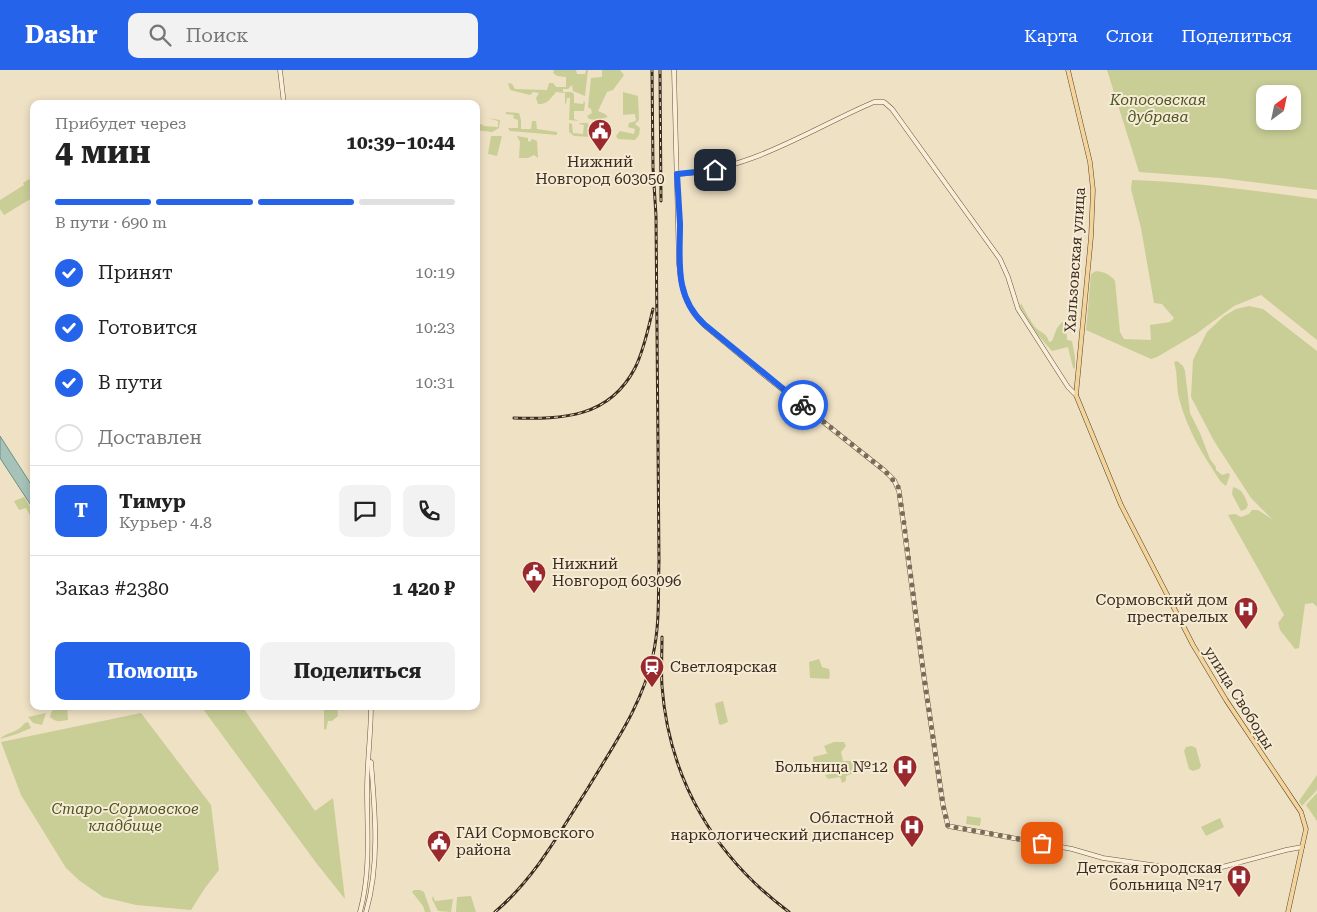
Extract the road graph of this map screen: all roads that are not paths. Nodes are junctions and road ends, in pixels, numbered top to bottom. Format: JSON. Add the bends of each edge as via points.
{"nodes":[{"id":1,"x":280,"y":70,"type":"edge"},
{"id":2,"x":674,"y":70,"type":"edge"},
{"id":3,"x":1068,"y":70,"type":"edge"},
{"id":4,"x":284,"y":100,"type":"edge"},
{"id":5,"x":677,"y":174,"type":"junction"},
{"id":6,"x":1076,"y":395,"type":"junction"},
{"id":7,"x":371,"y":710,"type":"edge"},
{"id":8,"x":370,"y":750,"type":"junction"},
{"id":9,"x":367,"y":789,"type":"junction"},
{"id":10,"x":373,"y":789,"type":"junction"},
{"id":11,"x":1302,"y":847,"type":"junction"},
{"id":12,"x":360,"y":912,"type":"edge"},
{"id":13,"x":366,"y":912,"type":"edge"},
{"id":14,"x":1288,"y":912,"type":"edge"}],
"edges":[{"from":1,"to":4,"type":"street"},
{"from":2,"to":5,"type":"street"},
{"from":3,"to":6,"type":"main road","name":"Хальзовская улица","via":[[1090,162],[1093,190]]},
{"from":5,"to":6,"type":"street","via":[[715,170],[744,161],[868,105],[884,102],[1000,259],[1018,309]]},
{"from":5,"to":11,"type":"street","via":[[681,286],[697,318],[885,471],[898,486],[948,826],[1072,849],[1103,858],[1186,870],[1211,870]]},
{"from":6,"to":11,"type":"main road","name":"улица Свободы","via":[[1121,505],[1193,645],[1301,812],[1306,829]]},
{"from":7,"to":8,"type":"street"},
{"from":8,"to":9,"type":"street"},
{"from":8,"to":10,"type":"street"},
{"from":9,"to":10,"type":"street"},
{"from":9,"to":12,"type":"street","via":[[368,858]]},
{"from":10,"to":13,"type":"street","via":[[374,864]]},
{"from":11,"to":14,"type":"main road","name":"улица Свободы"}]}
